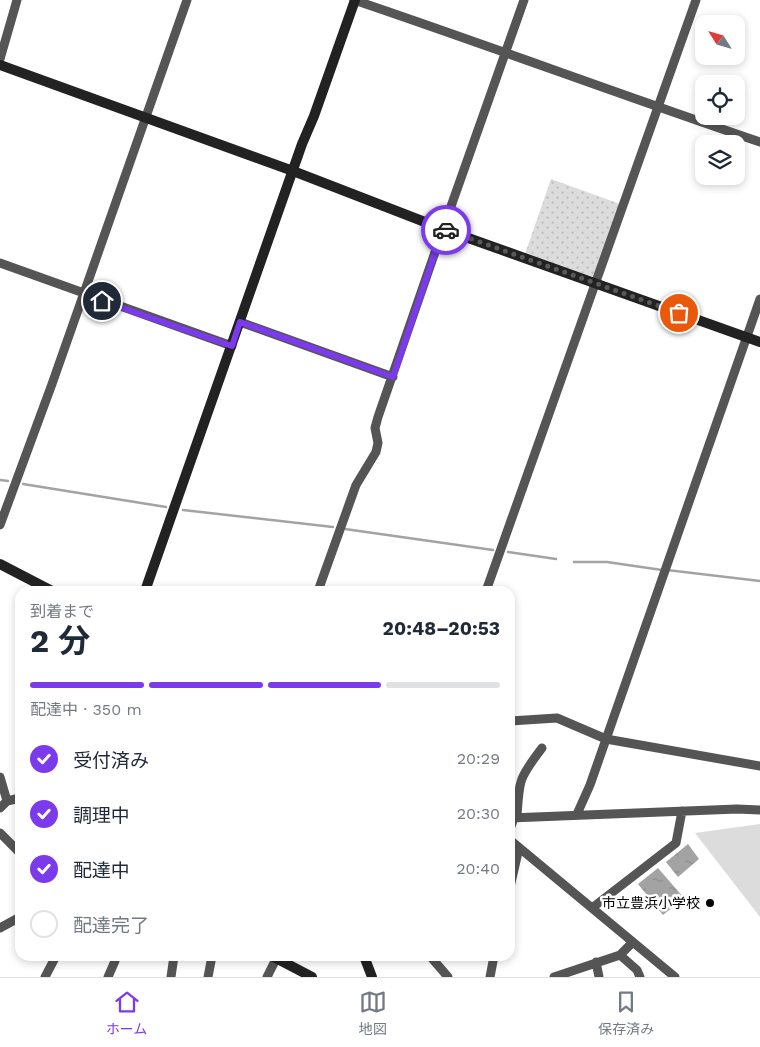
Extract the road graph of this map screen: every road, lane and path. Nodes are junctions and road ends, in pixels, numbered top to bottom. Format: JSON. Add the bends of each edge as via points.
{"nodes":[{"id":1,"x":17,"y":0,"type":"edge"},
{"id":2,"x":187,"y":0,"type":"edge"},
{"id":3,"x":354,"y":0,"type":"edge"},
{"id":4,"x":524,"y":0,"type":"edge"},
{"id":5,"x":696,"y":0,"type":"edge"},
{"id":6,"x":506,"y":52,"type":"junction"},
{"id":7,"x":0,"y":58,"type":"edge"},
{"id":8,"x":0,"y":65,"type":"edge"},
{"id":9,"x":658,"y":108,"type":"junction"},
{"id":10,"x":146,"y":118,"type":"junction"},
{"id":11,"x":760,"y":142,"type":"edge"},
{"id":12,"x":293,"y":171,"type":"junction"},
{"id":13,"x":443,"y":229,"type":"junction"},
{"id":14,"x":0,"y":263,"type":"edge"},
{"id":15,"x":596,"y":283,"type":"junction"},
{"id":16,"x":83,"y":294,"type":"junction"},
{"id":17,"x":760,"y":298,"type":"edge"},
{"id":18,"x":240,"y":322,"type":"junction"},
{"id":19,"x":746,"y":337,"type":"junction"},
{"id":20,"x":760,"y":342,"type":"edge"},
{"id":21,"x":232,"y":346,"type":"junction"},
{"id":22,"x":393,"y":377,"type":"junction"},
{"id":23,"x":0,"y":524,"type":"edge"},
{"id":24,"x":0,"y":564,"type":"edge"},
{"id":25,"x":42,"y":586,"type":"edge"},
{"id":26,"x":147,"y":586,"type":"edge"},
{"id":27,"x":320,"y":586,"type":"edge"},
{"id":28,"x":488,"y":586,"type":"edge"},
{"id":29,"x":515,"y":721,"type":"edge"},
{"id":30,"x":606,"y":739,"type":"junction"},
{"id":31,"x":542,"y":748,"type":"dead end"},
{"id":32,"x":760,"y":766,"type":"edge"},
{"id":33,"x":0,"y":777,"type":"edge"},
{"id":34,"x":4,"y":804,"type":"edge"},
{"id":35,"x":760,"y":810,"type":"edge"},
{"id":36,"x":682,"y":811,"type":"junction"},
{"id":37,"x":515,"y":812,"type":"edge"},
{"id":38,"x":577,"y":814,"type":"junction"},
{"id":39,"x":515,"y":818,"type":"edge"},
{"id":40,"x":0,"y":833,"type":"edge"},
{"id":41,"x":515,"y":844,"type":"edge"},
{"id":42,"x":15,"y":848,"type":"edge"},
{"id":43,"x":519,"y":848,"type":"junction"},
{"id":44,"x":515,"y":865,"type":"edge"},
{"id":45,"x":592,"y":908,"type":"junction"},
{"id":46,"x":15,"y":919,"type":"edge"},
{"id":47,"x":0,"y":928,"type":"edge"},
{"id":48,"x":632,"y":942,"type":"junction"},
{"id":49,"x":620,"y":955,"type":"junction"},
{"id":50,"x":53,"y":961,"type":"edge"},
{"id":51,"x":115,"y":961,"type":"edge"},
{"id":52,"x":173,"y":961,"type":"edge"},
{"id":53,"x":211,"y":961,"type":"edge"},
{"id":54,"x":273,"y":961,"type":"edge"},
{"id":55,"x":282,"y":961,"type":"edge"},
{"id":56,"x":366,"y":961,"type":"edge"},
{"id":57,"x":434,"y":961,"type":"edge"},
{"id":58,"x":493,"y":961,"type":"edge"},
{"id":59,"x":596,"y":962,"type":"junction"},
{"id":60,"x":45,"y":977,"type":"edge"},
{"id":61,"x":108,"y":977,"type":"edge"},
{"id":62,"x":170,"y":977,"type":"edge"},
{"id":63,"x":208,"y":977,"type":"edge"},
{"id":64,"x":267,"y":977,"type":"edge"},
{"id":65,"x":312,"y":977,"type":"edge"},
{"id":66,"x":372,"y":977,"type":"edge"},
{"id":67,"x":448,"y":977,"type":"edge"},
{"id":68,"x":490,"y":977,"type":"edge"},
{"id":69,"x":554,"y":977,"type":"edge"},
{"id":70,"x":599,"y":977,"type":"edge"},
{"id":71,"x":640,"y":977,"type":"edge"},
{"id":72,"x":675,"y":977,"type":"edge"}],
"edges":[{"from":1,"to":7,"type":"street"},
{"from":2,"to":10,"type":"street"},
{"from":3,"to":6,"type":"street"},
{"from":3,"to":12,"type":"street"},
{"from":4,"to":6,"type":"street"},
{"from":5,"to":9,"type":"street"},
{"from":6,"to":9,"type":"street"},
{"from":6,"to":13,"type":"street"},
{"from":8,"to":10,"type":"street"},
{"from":9,"to":11,"type":"street"},
{"from":9,"to":15,"type":"street"},
{"from":10,"to":12,"type":"street"},
{"from":10,"to":16,"type":"street"},
{"from":12,"to":13,"type":"street"},
{"from":12,"to":18,"type":"street"},
{"from":13,"to":15,"type":"street"},
{"from":13,"to":22,"type":"street"},
{"from":14,"to":16,"type":"street"},
{"from":15,"to":19,"type":"street"},
{"from":15,"to":28,"type":"street"},
{"from":16,"to":21,"type":"street"},
{"from":16,"to":23,"type":"street"},
{"from":17,"to":19,"type":"street"},
{"from":18,"to":21,"type":"street"},
{"from":18,"to":22,"type":"street"},
{"from":19,"to":20,"type":"street"},
{"from":19,"to":30,"type":"street"},
{"from":21,"to":26,"type":"street"},
{"from":22,"to":27,"type":"street","via":[[375,428],[376,452],[356,485]]},
{"from":24,"to":25,"type":"street"},
{"from":29,"to":30,"type":"street","via":[[557,718]]},
{"from":30,"to":32,"type":"street"},
{"from":30,"to":38,"type":"street"},
{"from":31,"to":37,"type":"street","via":[[520,779]]},
{"from":33,"to":34,"type":"street"},
{"from":35,"to":36,"type":"street"},
{"from":36,"to":38,"type":"street"},
{"from":36,"to":45,"type":"street","via":[[676,843]]},
{"from":38,"to":39,"type":"street"},
{"from":40,"to":42,"type":"street"},
{"from":41,"to":43,"type":"street"},
{"from":43,"to":44,"type":"street"},
{"from":43,"to":45,"type":"street"},
{"from":45,"to":48,"type":"street"},
{"from":46,"to":47,"type":"street"},
{"from":48,"to":49,"type":"street"},
{"from":48,"to":72,"type":"street"},
{"from":49,"to":59,"type":"street"},
{"from":49,"to":71,"type":"street"},
{"from":50,"to":60,"type":"street"},
{"from":51,"to":61,"type":"street"},
{"from":52,"to":62,"type":"street"},
{"from":53,"to":63,"type":"street"},
{"from":54,"to":64,"type":"street"},
{"from":55,"to":65,"type":"street"},
{"from":56,"to":66,"type":"street"},
{"from":57,"to":67,"type":"street"},
{"from":58,"to":68,"type":"street"},
{"from":59,"to":69,"type":"street"},
{"from":59,"to":70,"type":"street"}]}
